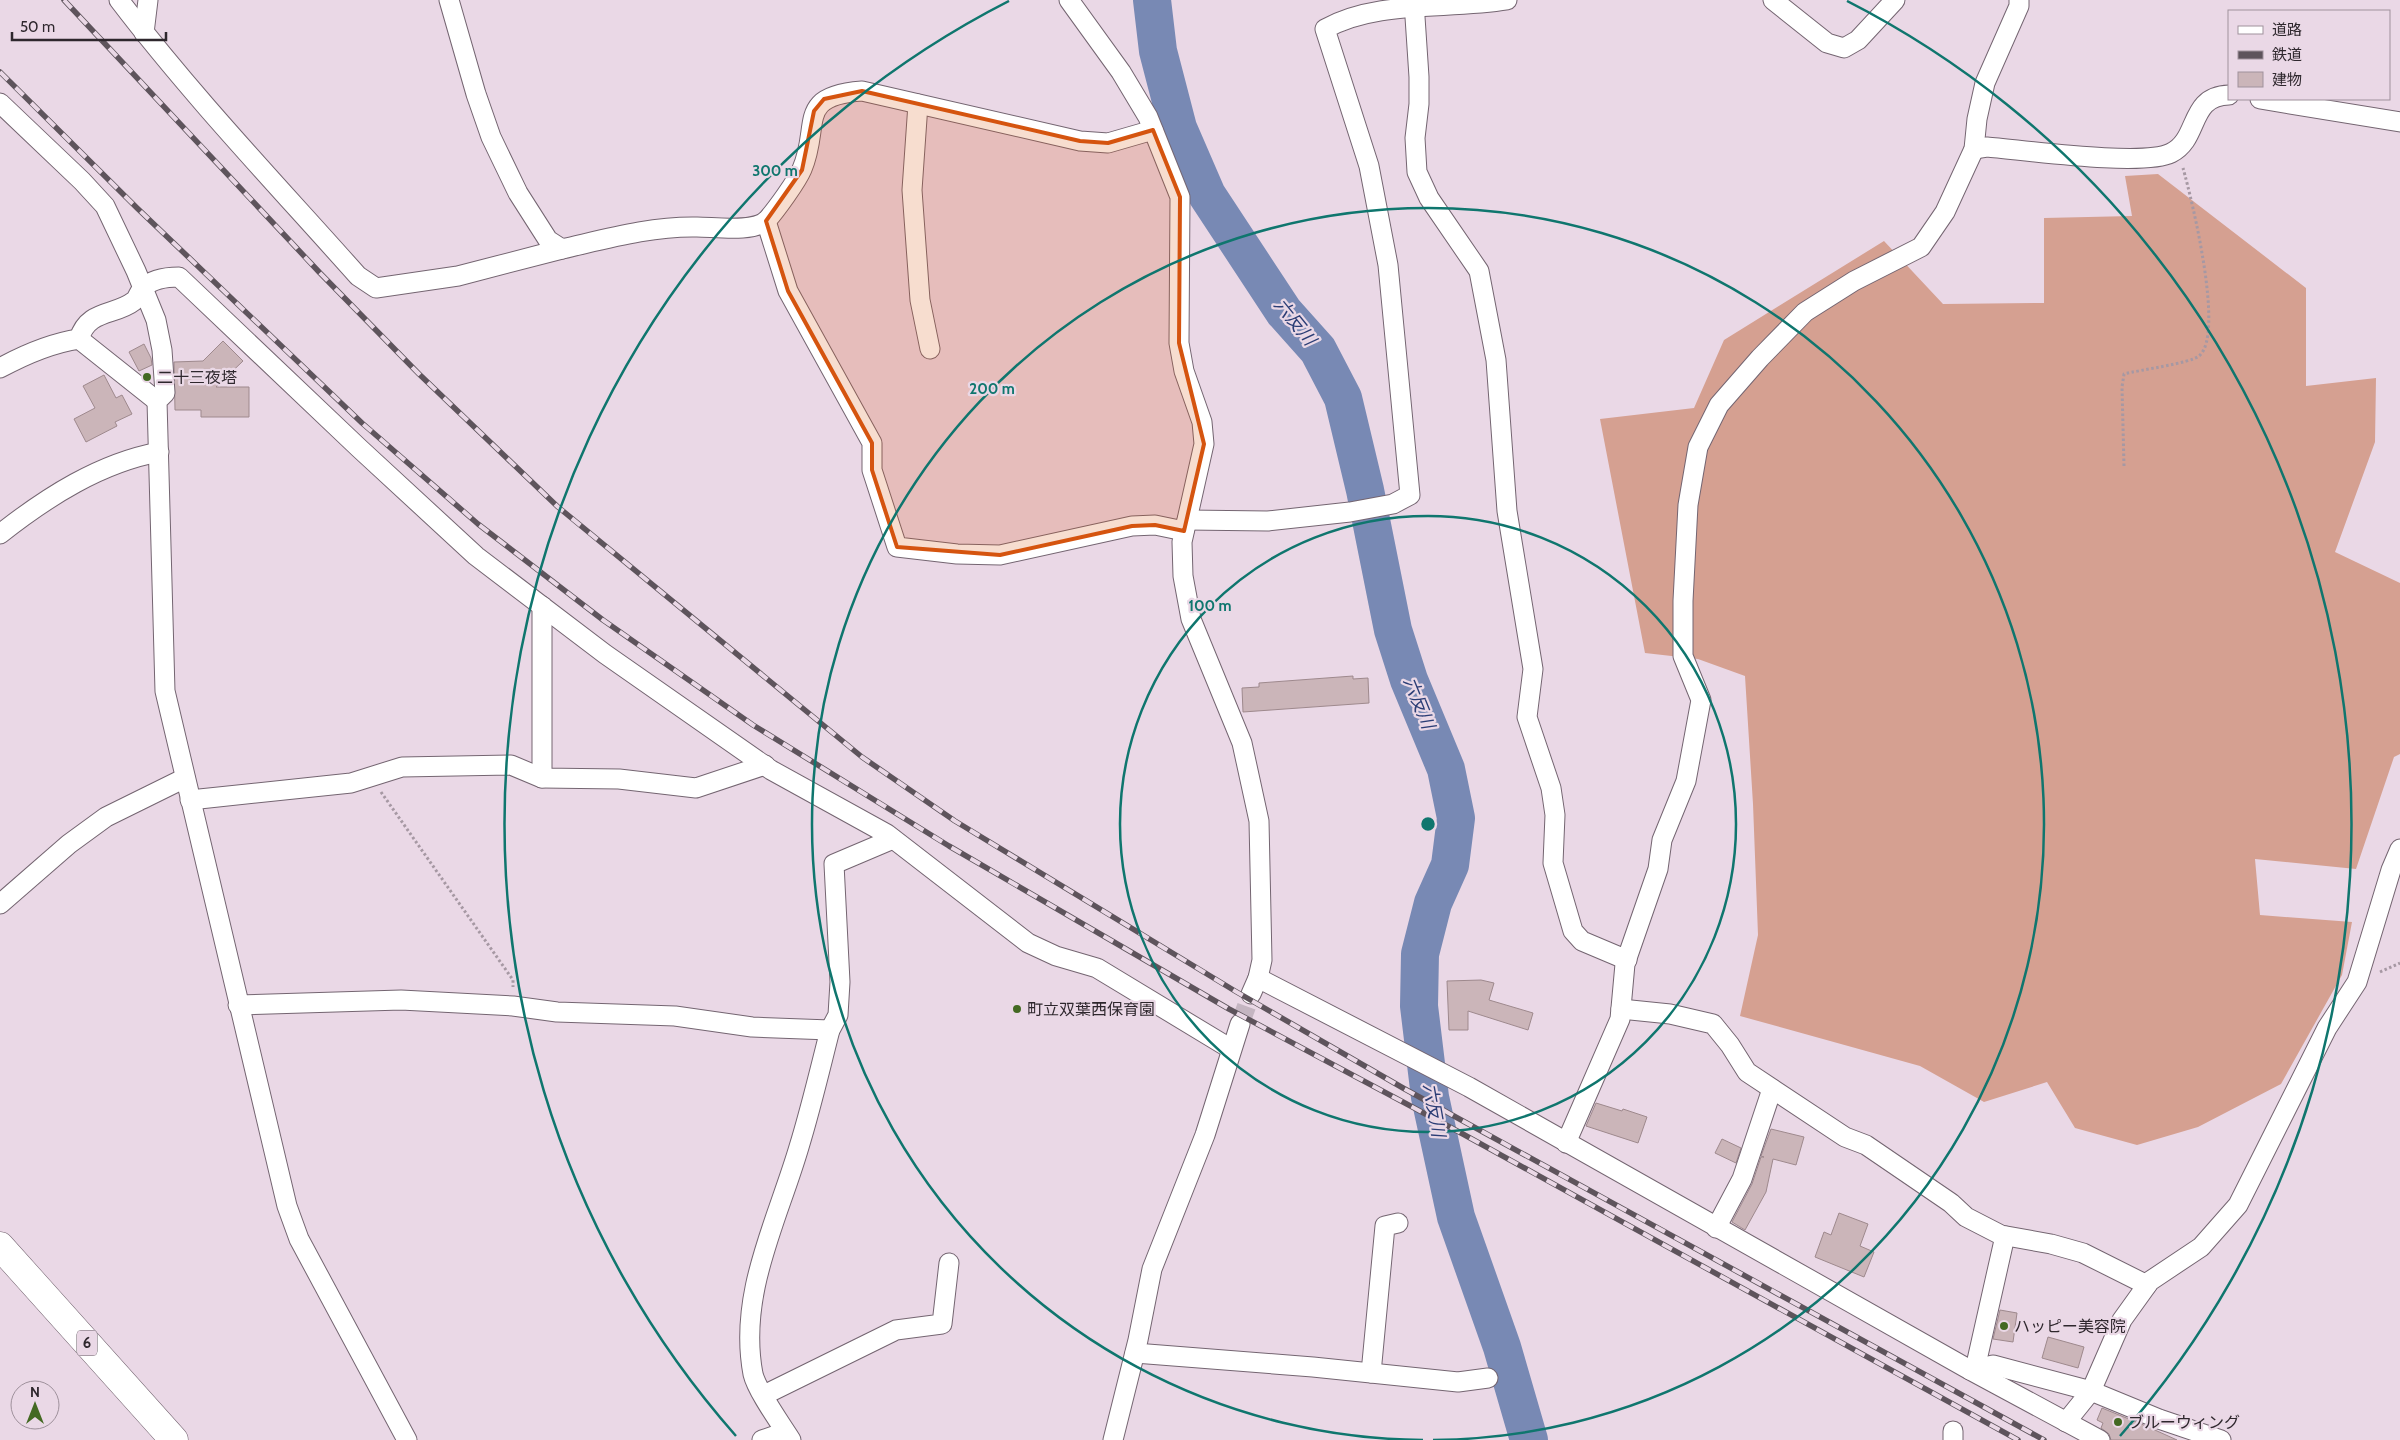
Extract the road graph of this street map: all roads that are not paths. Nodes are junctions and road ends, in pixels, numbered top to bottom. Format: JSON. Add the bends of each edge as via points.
{"nodes":[{"id":1,"x":119,"y":0,"type":"edge"},
{"id":2,"x":148,"y":0,"type":"edge"},
{"id":3,"x":448,"y":0,"type":"edge"},
{"id":4,"x":1069,"y":0,"type":"edge"},
{"id":5,"x":1507,"y":0,"type":"edge"},
{"id":6,"x":1774,"y":0,"type":"edge"},
{"id":7,"x":1895,"y":0,"type":"edge"},
{"id":8,"x":2019,"y":0,"type":"edge"},
{"id":9,"x":1414,"y":2,"type":"junction"},
{"id":10,"x":1369,"y":3,"type":"edge"},
{"id":11,"x":144,"y":33,"type":"junction"},
{"id":12,"x":2228,"y":95,"type":"edge"},
{"id":13,"x":2266,"y":100,"type":"edge"},
{"id":14,"x":0,"y":103,"type":"edge"},
{"id":15,"x":918,"y":104,"type":"junction"},
{"id":16,"x":2400,"y":122,"type":"edge"},
{"id":17,"x":1153,"y":130,"type":"junction"},
{"id":18,"x":1974,"y":149,"type":"junction"},
{"id":19,"x":766,"y":221,"type":"junction"},
{"id":20,"x":562,"y":249,"type":"junction"},
{"id":21,"x":143,"y":287,"type":"junction"},
{"id":22,"x":79,"y":339,"type":"junction"},
{"id":23,"x":930,"y":349,"type":"dead end"},
{"id":24,"x":0,"y":368,"type":"edge"},
{"id":25,"x":157,"y":401,"type":"junction"},
{"id":26,"x":159,"y":452,"type":"junction"},
{"id":27,"x":1185,"y":525,"type":"junction"},
{"id":28,"x":0,"y":534,"type":"edge"},
{"id":29,"x":542,"y":606,"type":"junction"},
{"id":30,"x":765,"y":765,"type":"junction"},
{"id":31,"x":185,"y":778,"type":"junction"},
{"id":32,"x":542,"y":778,"type":"junction"},
{"id":33,"x":190,"y":800,"type":"junction"},
{"id":34,"x":893,"y":839,"type":"junction"},
{"id":35,"x":2400,"y":850,"type":"edge"},
{"id":36,"x":0,"y":904,"type":"edge"},
{"id":37,"x":1626,"y":960,"type":"junction"},
{"id":38,"x":238,"y":1005,"type":"junction"},
{"id":39,"x":1621,"y":1010,"type":"junction"},
{"id":40,"x":1240,"y":1024,"type":"tunnel mouth"},
{"id":41,"x":830,"y":1030,"type":"junction"},
{"id":42,"x":1230,"y":1049,"type":"junction"},
{"id":43,"x":1772,"y":1089,"type":"junction"},
{"id":44,"x":1566,"y":1143,"type":"junction"},
{"id":45,"x":1398,"y":1223,"type":"dead end"},
{"id":46,"x":1716,"y":1228,"type":"junction"},
{"id":47,"x":2005,"y":1236,"type":"junction"},
{"id":48,"x":0,"y":1246,"type":"edge"},
{"id":49,"x":949,"y":1263,"type":"dead end"},
{"id":50,"x":2147,"y":1285,"type":"junction"},
{"id":51,"x":1135,"y":1353,"type":"junction"},
{"id":52,"x":1973,"y":1370,"type":"junction"},
{"id":53,"x":1371,"y":1373,"type":"junction"},
{"id":54,"x":1488,"y":1378,"type":"dead end"},
{"id":55,"x":2091,"y":1391,"type":"junction"},
{"id":56,"x":764,"y":1395,"type":"junction"},
{"id":57,"x":2066,"y":1422,"type":"junction"},
{"id":58,"x":788,"y":1436,"type":"edge"},
{"id":59,"x":174,"y":1440,"type":"edge"},
{"id":60,"x":407,"y":1440,"type":"edge"},
{"id":61,"x":762,"y":1440,"type":"edge"},
{"id":62,"x":1114,"y":1440,"type":"edge"},
{"id":63,"x":2100,"y":1440,"type":"edge"},
{"id":64,"x":2221,"y":1440,"type":"edge"}],
"edges":[{"from":1,"to":11,"type":"street"},
{"from":2,"to":11,"type":"street"},
{"from":3,"to":20,"type":"street","via":[[492,137],[518,193],[548,240]]},
{"from":4,"to":17,"type":"street","via":[[1121,72]]},
{"from":5,"to":9,"type":"street"},
{"from":6,"to":7,"type":"street","via":[[1827,43],[1844,48],[1858,40]]},
{"from":8,"to":18,"type":"street","via":[[1985,83]]},
{"from":9,"to":10,"type":"street"},
{"from":9,"to":37,"type":"street","via":[[1419,78],[1415,138],[1417,172],[1428,198],[1479,271],[1496,360],[1507,511],[1533,669],[1527,717],[1551,788],[1555,815],[1553,863],[1573,931],[1582,941]]},
{"from":10,"to":27,"type":"street","via":[[1325,29],[1369,166],[1388,265],[1410,495],[1393,504],[1350,512],[1268,521]]},
{"from":11,"to":20,"type":"street","via":[[358,276],[376,288],[458,276]]},
{"from":12,"to":18,"type":"street","via":[[2218,95],[2204,104],[2184,144],[2170,154],[2139,158],[1987,147]]},
{"from":13,"to":16,"type":"street"},
{"from":14,"to":21,"type":"street","via":[[105,206]]},
{"from":15,"to":17,"type":"street","via":[[1080,141],[1108,143]]},
{"from":15,"to":19,"type":"street","via":[[862,91],[842,92],[824,99],[814,111],[802,170]]},
{"from":15,"to":23,"type":"street","via":[[912,190],[920,300]]},
{"from":17,"to":27,"type":"street","via":[[1180,197],[1179,343],[1184,371],[1202,422],[1204,444]]},
{"from":18,"to":37,"type":"street","via":[[1945,212],[1921,247],[1854,281],[1805,312],[1719,405],[1698,447],[1688,505],[1683,656],[1701,700],[1686,781],[1662,840],[1658,869]]},
{"from":19,"to":20,"type":"street","via":[[750,228],[672,226]]},
{"from":19,"to":27,"type":"street","via":[[788,291],[872,443],[872,470],[897,546],[958,554],[1000,555],[1132,526]]},
{"from":21,"to":22,"type":"street","via":[[134,301],[94,318],[82,330]]},
{"from":21,"to":25,"type":"street","via":[[156,320],[162,350],[165,393]]},
{"from":21,"to":29,"type":"street","via":[[164,277],[179,277],[476,556]]},
{"from":22,"to":24,"type":"street","via":[[57,344]]},
{"from":22,"to":25,"type":"street"},
{"from":25,"to":26,"type":"street"},
{"from":26,"to":28,"type":"street","via":[[107,468],[68,487]]},
{"from":26,"to":31,"type":"street","via":[[165,691]]},
{"from":27,"to":44,"type":"street","via":[[1183,576],[1191,619],[1242,743],[1259,821],[1262,960],[1254,986],[1400,1052]]},
{"from":29,"to":30,"type":"street","via":[[605,654]]},
{"from":29,"to":32,"type":"street"},
{"from":30,"to":32,"type":"street","via":[[696,788],[620,779]]},
{"from":30,"to":34,"type":"street"},
{"from":31,"to":33,"type":"street"},
{"from":31,"to":36,"type":"street","via":[[106,817],[69,844]]},
{"from":32,"to":33,"type":"street","via":[[511,765],[402,767],[352,783]]},
{"from":33,"to":38,"type":"street"},
{"from":34,"to":41,"type":"street","via":[[834,864],[840,982],[838,1015]]},
{"from":34,"to":42,"type":"street","via":[[1028,943],[1056,956],[1097,968]]},
{"from":35,"to":50,"type":"street","via":[[2357,982],[2327,1028],[2238,1205],[2201,1247]]},
{"from":37,"to":39,"type":"street"},
{"from":38,"to":41,"type":"street","via":[[400,1000],[513,1006],[557,1012],[675,1016],[752,1027]]},
{"from":38,"to":60,"type":"street","via":[[287,1206],[299,1239]]},
{"from":39,"to":43,"type":"street","via":[[1670,1014],[1713,1024],[1747,1072]]},
{"from":39,"to":44,"type":"street","via":[[1620,1019]]},
{"from":40,"to":42,"type":"street"},
{"from":41,"to":56,"type":"street","via":[[800,1146],[760,1260],[753,1290],[751,1351],[754,1377]]},
{"from":42,"to":51,"type":"street","via":[[1205,1135],[1152,1269]]},
{"from":43,"to":46,"type":"street","via":[[1742,1179]]},
{"from":43,"to":47,"type":"street","via":[[1846,1137],[1866,1145],[1952,1203],[1966,1217]]},
{"from":44,"to":46,"type":"street"},
{"from":45,"to":53,"type":"street","via":[[1385,1226]]},
{"from":46,"to":52,"type":"street"},
{"from":47,"to":50,"type":"street","via":[[2083,1253]]},
{"from":47,"to":52,"type":"street"},
{"from":48,"to":59,"type":"main road","number":"6"},
{"from":49,"to":56,"type":"street","via":[[942,1324],[896,1330]]},
{"from":50,"to":55,"type":"street","via":[[2122,1320]]},
{"from":51,"to":53,"type":"street"},
{"from":51,"to":62,"type":"street"},
{"from":52,"to":55,"type":"street","via":[[1993,1365]]},
{"from":52,"to":57,"type":"street"},
{"from":53,"to":54,"type":"street","via":[[1458,1382]]},
{"from":55,"to":57,"type":"street"},
{"from":55,"to":64,"type":"street"},
{"from":56,"to":58,"type":"street"},
{"from":57,"to":63,"type":"street"},
{"from":58,"to":61,"type":"street"}]}
